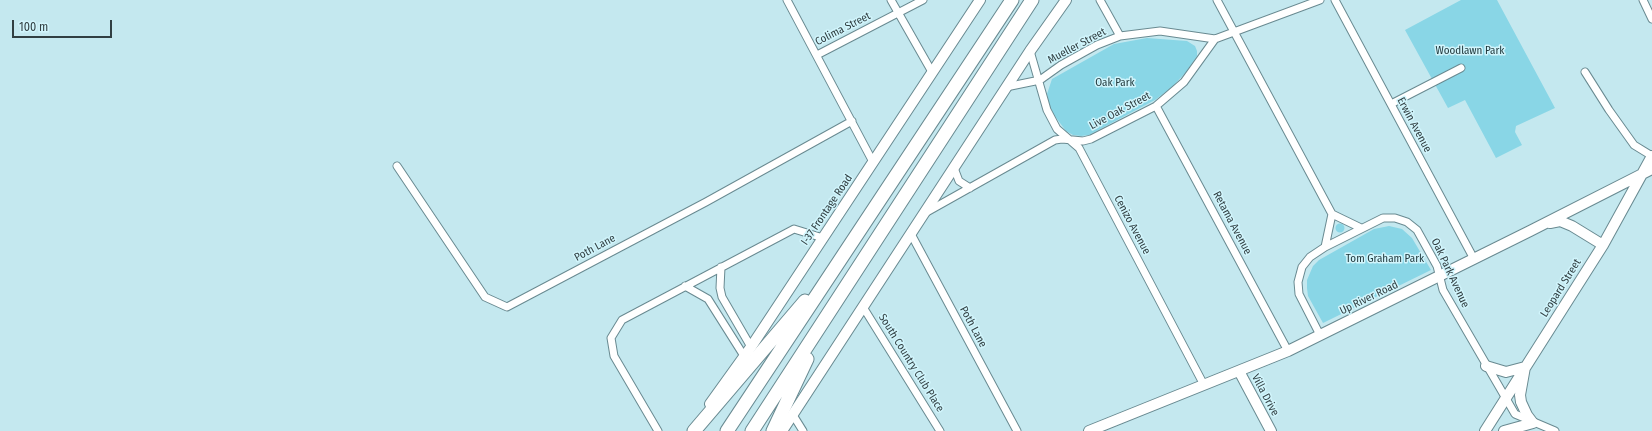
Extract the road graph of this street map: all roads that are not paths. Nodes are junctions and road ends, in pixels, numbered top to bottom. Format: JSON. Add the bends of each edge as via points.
{"nodes":[{"id":1,"x":787,"y":0,"type":"edge"},
{"id":2,"x":891,"y":0,"type":"edge"},
{"id":3,"x":923,"y":0,"type":"edge"},
{"id":4,"x":980,"y":0,"type":"edge"},
{"id":5,"x":1012,"y":0,"type":"edge"},
{"id":6,"x":1032,"y":0,"type":"edge"},
{"id":7,"x":1040,"y":0,"type":"edge"},
{"id":8,"x":1066,"y":0,"type":"edge"},
{"id":9,"x":1100,"y":0,"type":"edge"},
{"id":10,"x":1216,"y":0,"type":"edge"},
{"id":11,"x":1320,"y":0,"type":"edge"},
{"id":12,"x":1335,"y":0,"type":"edge"},
{"id":13,"x":1643,"y":0,"type":"edge"},
{"id":14,"x":898,"y":13,"type":"junction"},
{"id":15,"x":1652,"y":19,"type":"edge"},
{"id":16,"x":1234,"y":31,"type":"junction"},
{"id":17,"x":1120,"y":36,"type":"junction"},
{"id":18,"x":1215,"y":39,"type":"junction"},
{"id":19,"x":1030,"y":51,"type":"junction"},
{"id":20,"x":816,"y":55,"type":"junction"},
{"id":21,"x":992,"y":59,"type":"junction"},
{"id":22,"x":1461,"y":68,"type":"dead end"},
{"id":23,"x":932,"y":72,"type":"junction"},
{"id":24,"x":1585,"y":72,"type":"dead end"},
{"id":25,"x":1040,"y":80,"type":"junction"},
{"id":26,"x":1006,"y":87,"type":"junction"},
{"id":27,"x":1390,"y":104,"type":"junction"},
{"id":28,"x":1156,"y":106,"type":"junction"},
{"id":29,"x":852,"y":121,"type":"junction"},
{"id":30,"x":1070,"y":140,"type":"junction"},
{"id":31,"x":1652,"y":156,"type":"edge"},
{"id":32,"x":874,"y":162,"type":"junction"},
{"id":33,"x":397,"y":166,"type":"dead end"},
{"id":34,"x":954,"y":168,"type":"junction"},
{"id":35,"x":1648,"y":170,"type":"edge"},
{"id":36,"x":970,"y":188,"type":"junction"},
{"id":37,"x":925,"y":213,"type":"junction"},
{"id":38,"x":1332,"y":214,"type":"junction"},
{"id":39,"x":1544,"y":224,"type":"junction"},
{"id":40,"x":1361,"y":228,"type":"junction"},
{"id":41,"x":911,"y":234,"type":"junction"},
{"id":42,"x":823,"y":238,"type":"junction"},
{"id":43,"x":1603,"y":245,"type":"junction"},
{"id":44,"x":1325,"y":247,"type":"junction"},
{"id":45,"x":1474,"y":259,"type":"junction"},
{"id":46,"x":722,"y":267,"type":"junction"},
{"id":47,"x":1440,"y":277,"type":"junction"},
{"id":48,"x":827,"y":279,"type":"junction"},
{"id":49,"x":685,"y":286,"type":"junction"},
{"id":50,"x":726,"y":306,"type":"junction"},
{"id":51,"x":863,"y":307,"type":"junction"},
{"id":52,"x":831,"y":310,"type":"junction"},
{"id":53,"x":716,"y":312,"type":"junction"},
{"id":54,"x":1320,"y":335,"type":"junction"},
{"id":55,"x":751,"y":347,"type":"junction"},
{"id":56,"x":1288,"y":351,"type":"junction"},
{"id":57,"x":744,"y":356,"type":"junction"},
{"id":58,"x":1486,"y":366,"type":"junction"},
{"id":59,"x":1525,"y":367,"type":"junction"},
{"id":60,"x":1239,"y":371,"type":"junction"},
{"id":61,"x":1204,"y":385,"type":"junction"},
{"id":62,"x":1505,"y":399,"type":"junction"},
{"id":63,"x":793,"y":415,"type":"junction"},
{"id":64,"x":1533,"y":423,"type":"junction"},
{"id":65,"x":786,"y":429,"type":"edge"},
{"id":66,"x":658,"y":431,"type":"edge"},
{"id":67,"x":691,"y":431,"type":"edge"},
{"id":68,"x":694,"y":431,"type":"edge"},
{"id":69,"x":727,"y":431,"type":"edge"},
{"id":70,"x":752,"y":431,"type":"edge"},
{"id":71,"x":773,"y":431,"type":"edge"},
{"id":72,"x":803,"y":431,"type":"edge"},
{"id":73,"x":940,"y":431,"type":"edge"},
{"id":74,"x":1016,"y":431,"type":"edge"},
{"id":75,"x":1089,"y":431,"type":"edge"},
{"id":76,"x":1271,"y":431,"type":"edge"},
{"id":77,"x":1485,"y":431,"type":"edge"},
{"id":78,"x":1504,"y":431,"type":"edge"},
{"id":79,"x":1556,"y":431,"type":"edge"}],
"edges":[{"from":1,"to":20,"type":"street"},
{"from":2,"to":14,"type":"street"},
{"from":3,"to":14,"type":"street","name":"Colima Street"},
{"from":4,"to":23,"type":"main road","name":"I-37 Frontage Road"},
{"from":5,"to":48,"type":"highway"},
{"from":6,"to":21,"type":"highway"},
{"from":7,"to":21,"type":"highway","via":[[1013,38]]},
{"from":8,"to":19,"type":"main road"},
{"from":9,"to":17,"type":"street"},
{"from":10,"to":16,"type":"street"},
{"from":11,"to":16,"type":"street"},
{"from":12,"to":27,"type":"street","name":"Erwin Avenue"},
{"from":13,"to":15,"type":"street"},
{"from":14,"to":20,"type":"street","name":"Colima Street"},
{"from":14,"to":23,"type":"street"},
{"from":16,"to":18,"type":"street"},
{"from":16,"to":38,"type":"street"},
{"from":17,"to":18,"type":"street","name":"Mueller Street","via":[[1160,31]]},
{"from":17,"to":25,"type":"street","name":"Mueller Street","via":[[1061,64]]},
{"from":18,"to":28,"type":"street","name":"Live Oak Street","via":[[1184,82]]},
{"from":19,"to":25,"type":"street","name":"Cenizo Avenue"},
{"from":19,"to":26,"type":"main road"},
{"from":20,"to":29,"type":"street"},
{"from":21,"to":52,"type":"highway"},
{"from":22,"to":27,"type":"street"},
{"from":23,"to":32,"type":"main road","name":"I-37 Frontage Road"},
{"from":24,"to":31,"type":"street","via":[[1634,145]]},
{"from":25,"to":26,"type":"street","name":"Mueller Street"},
{"from":25,"to":30,"type":"street","name":"Cenizo Avenue","via":[[1047,110],[1057,129]]},
{"from":26,"to":34,"type":"main road"},
{"from":27,"to":45,"type":"street","name":"Erwin Avenue"},
{"from":28,"to":30,"type":"street","name":"Live Oak Street","via":[[1091,139]]},
{"from":28,"to":56,"type":"street","name":"Retama Avenue"},
{"from":29,"to":32,"type":"street"},
{"from":29,"to":33,"type":"street","name":"Poth Lane","via":[[706,202],[507,307],[485,297]]},
{"from":30,"to":36,"type":"street","name":"Live Oak Street","via":[[1055,140]]},
{"from":30,"to":61,"type":"street","name":"Cenizo Avenue","via":[[1079,148]]},
{"from":31,"to":35,"type":"main road","name":"Leopard Street"},
{"from":32,"to":42,"type":"main road","name":"I-37 Frontage Road"},
{"from":34,"to":36,"type":"street","via":[[959,181]]},
{"from":34,"to":37,"type":"main road"},
{"from":35,"to":39,"type":"main road","name":"Up River Road"},
{"from":35,"to":43,"type":"main road","name":"Leopard Street"},
{"from":36,"to":37,"type":"street","name":"Live Oak Street"},
{"from":37,"to":41,"type":"main road"},
{"from":38,"to":40,"type":"street"},
{"from":38,"to":44,"type":"street"},
{"from":39,"to":43,"type":"main road","via":[[1560,221]]},
{"from":39,"to":45,"type":"main road","name":"Up River Road"},
{"from":40,"to":44,"type":"street","name":"Oak Park Avenue"},
{"from":40,"to":47,"type":"street","name":"Oak Park Avenue","via":[[1383,218],[1407,222],[1417,230],[1437,266]]},
{"from":41,"to":51,"type":"main road"},
{"from":41,"to":74,"type":"street","name":"Poth Lane"},
{"from":42,"to":46,"type":"street","via":[[794,229]]},
{"from":42,"to":55,"type":"main road","name":"I-37 Frontage Road"},
{"from":43,"to":59,"type":"main road","name":"Leopard Street"},
{"from":44,"to":54,"type":"street","name":"Oak Park Avenue","via":[[1310,257],[1302,267],[1298,282],[1299,294]]},
{"from":45,"to":47,"type":"main road","name":"Up River Road"},
{"from":46,"to":49,"type":"street"},
{"from":46,"to":50,"type":"street","via":[[720,288]]},
{"from":47,"to":54,"type":"main road","name":"Up River Road"},
{"from":47,"to":58,"type":"street","name":"Oak Park Avenue","via":[[1443,290]]},
{"from":48,"to":68,"type":"highway","via":[[803,303]]},
{"from":48,"to":69,"type":"highway"},
{"from":49,"to":53,"type":"street","via":[[704,295]]},
{"from":49,"to":66,"type":"street","via":[[622,320],[611,338],[614,356]]},
{"from":50,"to":53,"type":"street"},
{"from":50,"to":55,"type":"street"},
{"from":51,"to":63,"type":"main road"},
{"from":51,"to":73,"type":"street","name":"South Country Club Place"},
{"from":52,"to":70,"type":"highway"},
{"from":52,"to":71,"type":"highway"},
{"from":53,"to":57,"type":"street"},
{"from":54,"to":56,"type":"main road","name":"Up River Road"},
{"from":55,"to":57,"type":"main road","name":"I-37 Frontage Road"},
{"from":56,"to":60,"type":"main road","name":"Up River Road"},
{"from":57,"to":67,"type":"main road","name":"I-37 Frontage Road"},
{"from":58,"to":59,"type":"main road","via":[[1506,372]]},
{"from":58,"to":62,"type":"street","name":"Oak Park Avenue"},
{"from":59,"to":62,"type":"main road","name":"Leopard Street"},
{"from":59,"to":64,"type":"main road","via":[[1521,402]]},
{"from":60,"to":61,"type":"main road","name":"Up River Road"},
{"from":60,"to":76,"type":"main road","name":"Villa Drive"},
{"from":61,"to":75,"type":"main road","name":"Up River Road"},
{"from":62,"to":64,"type":"street","name":"Oak Park Avenue","via":[[1515,414]]},
{"from":62,"to":77,"type":"main road","name":"Leopard Street"},
{"from":63,"to":65,"type":"main road"},
{"from":63,"to":72,"type":"street"},
{"from":64,"to":78,"type":"main road"},
{"from":64,"to":79,"type":"street","name":"Oak Park Avenue"}]}
